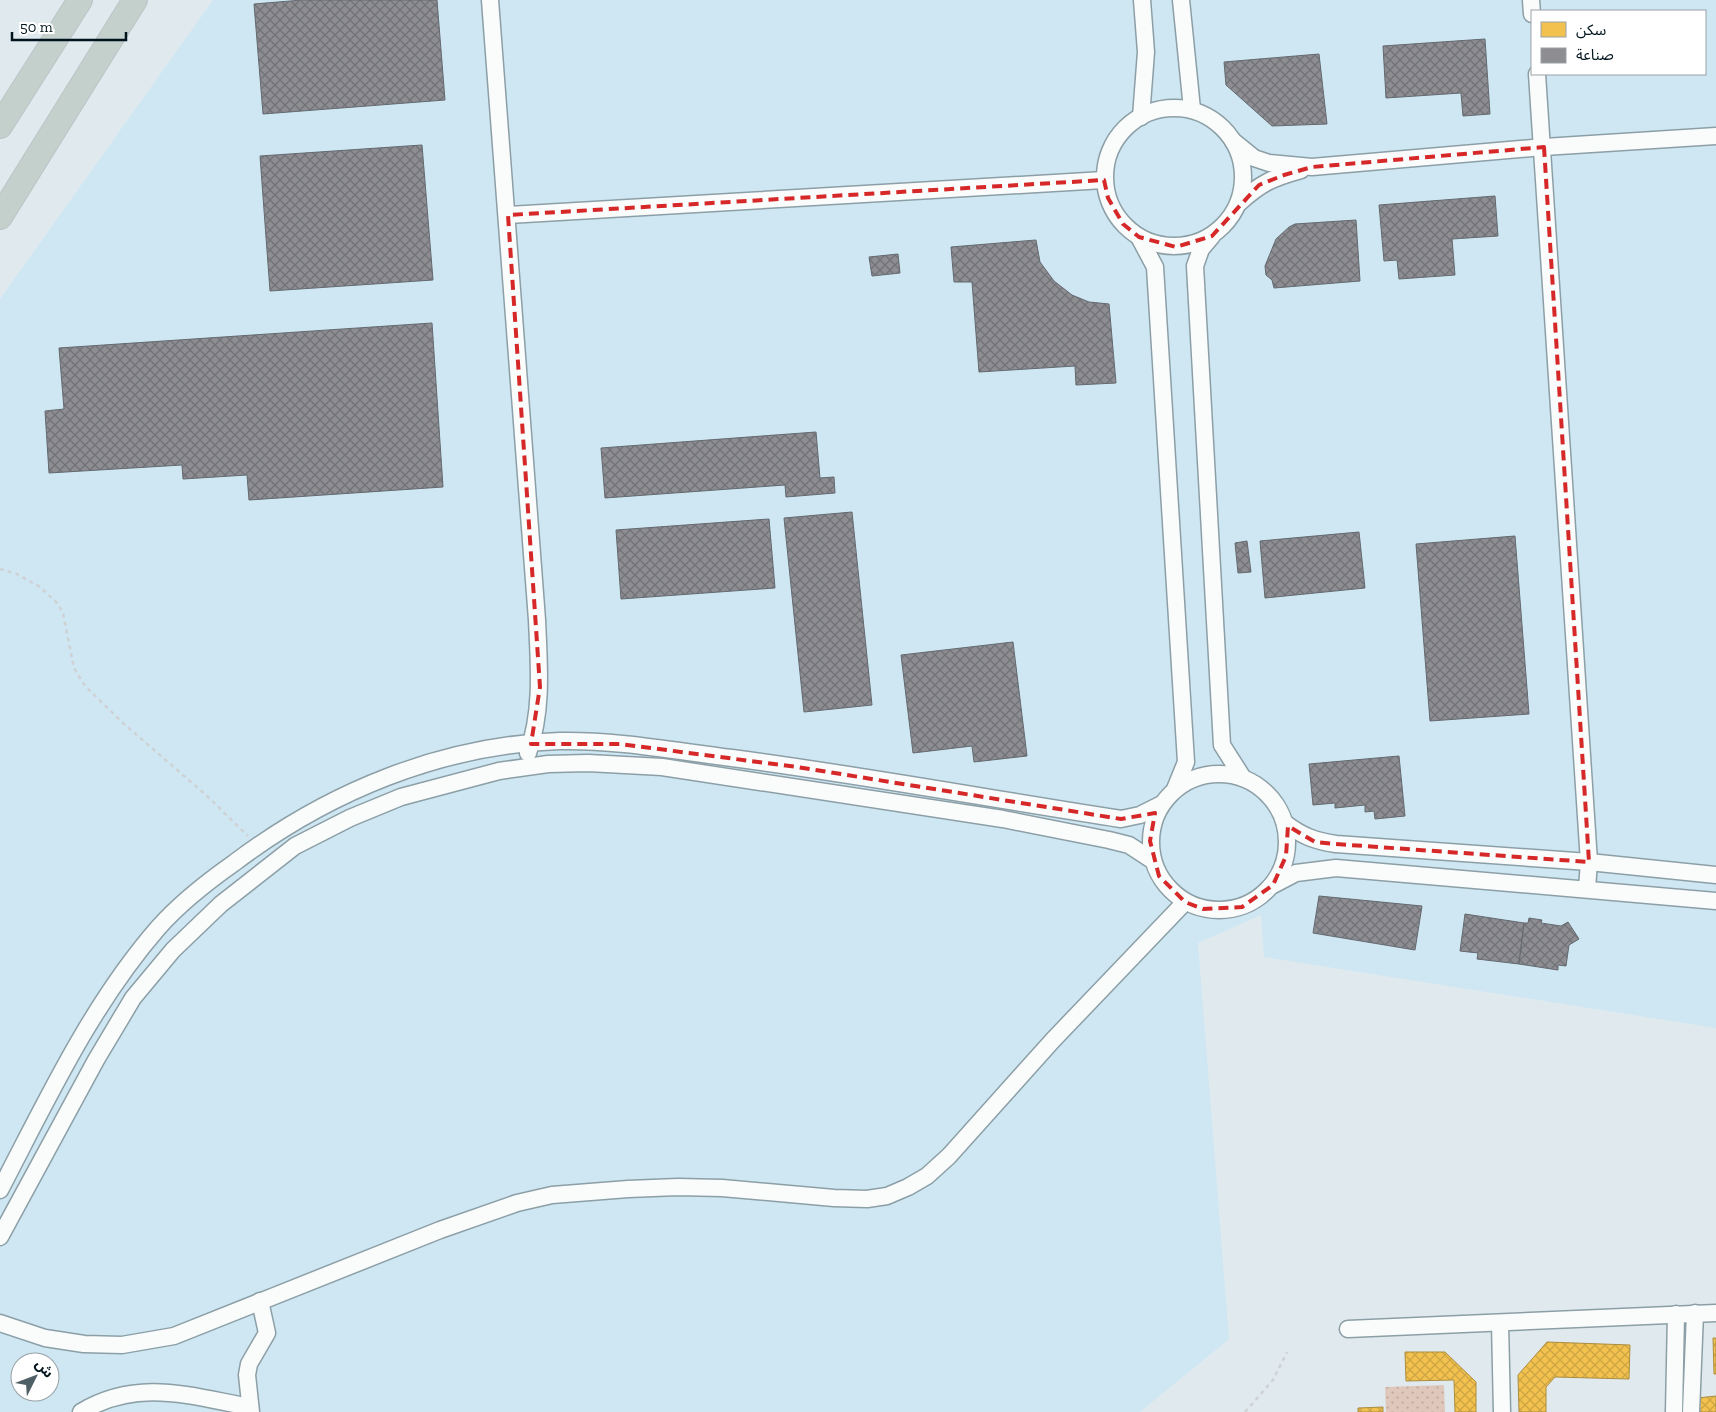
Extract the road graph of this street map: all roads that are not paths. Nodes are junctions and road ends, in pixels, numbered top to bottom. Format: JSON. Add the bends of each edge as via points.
{"nodes":[{"id":1,"x":80,"y":0,"type":"edge"},
{"id":2,"x":135,"y":0,"type":"edge"},
{"id":3,"x":490,"y":0,"type":"edge"},
{"id":4,"x":1142,"y":0,"type":"edge"},
{"id":5,"x":1181,"y":0,"type":"edge"},
{"id":6,"x":1537,"y":75,"type":"edge"},
{"id":7,"x":1192,"y":109,"type":"junction"},
{"id":8,"x":1141,"y":117,"type":"junction"},
{"id":9,"x":0,"y":126,"type":"edge"},
{"id":10,"x":1716,"y":136,"type":"edge"},
{"id":11,"x":1233,"y":141,"type":"junction"},
{"id":12,"x":1544,"y":147,"type":"junction"},
{"id":13,"x":1312,"y":167,"type":"junction"},
{"id":14,"x":1104,"y":180,"type":"junction"},
{"id":15,"x":1239,"y":203,"type":"junction"},
{"id":16,"x":508,"y":215,"type":"junction"},
{"id":17,"x":0,"y":217,"type":"edge"},
{"id":18,"x":1212,"y":236,"type":"junction"},
{"id":19,"x":1139,"y":237,"type":"junction"},
{"id":20,"x":531,"y":744,"type":"junction"},
{"id":21,"x":523,"y":767,"type":"junction"},
{"id":22,"x":1244,"y":778,"type":"junction"},
{"id":23,"x":1175,"y":789,"type":"junction"},
{"id":24,"x":1162,"y":804,"type":"junction"},
{"id":25,"x":1285,"y":823,"type":"junction"},
{"id":26,"x":1152,"y":860,"type":"junction"},
{"id":27,"x":1589,"y":862,"type":"junction"},
{"id":28,"x":1716,"y":874,"type":"edge"},
{"id":29,"x":1273,"y":885,"type":"junction"},
{"id":30,"x":1587,"y":888,"type":"junction"},
{"id":31,"x":1716,"y":901,"type":"edge"},
{"id":32,"x":1185,"y":902,"type":"junction"},
{"id":33,"x":0,"y":1190,"type":"edge"},
{"id":34,"x":0,"y":1237,"type":"edge"},
{"id":35,"x":260,"y":1301,"type":"junction"},
{"id":36,"x":1695,"y":1313,"type":"junction"},
{"id":37,"x":1716,"y":1313,"type":"edge"},
{"id":38,"x":1676,"y":1314,"type":"junction"},
{"id":39,"x":0,"y":1323,"type":"edge"},
{"id":40,"x":1500,"y":1323,"type":"junction"},
{"id":41,"x":1348,"y":1329,"type":"dead end"},
{"id":42,"x":250,"y":1409,"type":"edge"},
{"id":43,"x":81,"y":1412,"type":"edge"},
{"id":44,"x":1502,"y":1412,"type":"edge"},
{"id":45,"x":1674,"y":1412,"type":"edge"},
{"id":46,"x":1691,"y":1412,"type":"edge"}],
"edges":[{"from":1,"to":9,"type":"highway"},
{"from":2,"to":17,"type":"highway"},
{"from":3,"to":16,"type":"street"},
{"from":4,"to":8,"type":"street","via":[[1146,52]]},
{"from":5,"to":7,"type":"street"},
{"from":6,"to":12,"type":"street"},
{"from":7,"to":8,"type":"street","via":[[1151,111]]},
{"from":7,"to":11,"type":"street","via":[[1220,125]]},
{"from":8,"to":14,"type":"street","via":[[1119,135],[1106,160]]},
{"from":10,"to":12,"type":"street"},
{"from":11,"to":13,"type":"street","via":[[1254,158],[1269,163]]},
{"from":11,"to":15,"type":"street","via":[[1242,162],[1244,185]]},
{"from":12,"to":13,"type":"street"},
{"from":12,"to":27,"type":"street"},
{"from":13,"to":15,"type":"street","via":[[1271,178]]},
{"from":14,"to":16,"type":"street"},
{"from":14,"to":19,"type":"street","via":[[1108,198],[1122,224]]},
{"from":15,"to":18,"type":"street","via":[[1228,221]]},
{"from":16,"to":20,"type":"street","via":[[540,687]]},
{"from":18,"to":19,"type":"street","via":[[1196,244],[1176,247],[1153,244]]},
{"from":18,"to":22,"type":"street","via":[[1194,266],[1222,745]]},
{"from":19,"to":23,"type":"street","via":[[1154,267],[1186,762]]},
{"from":20,"to":21,"type":"street"},
{"from":20,"to":24,"type":"street","via":[[562,741],[620,744],[797,766],[1121,819],[1140,816]]},
{"from":20,"to":33,"type":"street","via":[[469,754],[373,781],[322,805],[256,846],[206,883],[160,926],[119,978],[80,1040]]},
{"from":21,"to":26,"type":"street","via":[[588,763],[662,767],[827,791],[1003,819],[1108,840],[1129,845]]},
{"from":21,"to":34,"type":"street","via":[[445,784],[401,797],[350,818],[295,846],[221,904],[173,950],[133,998]]},
{"from":22,"to":23,"type":"street","via":[[1209,774],[1192,778]]},
{"from":22,"to":25,"type":"street","via":[[1276,804]]},
{"from":23,"to":24,"type":"street"},
{"from":24,"to":26,"type":"street","via":[[1153,822]]},
{"from":25,"to":27,"type":"street","via":[[1315,842]]},
{"from":25,"to":29,"type":"street","via":[[1286,856]]},
{"from":26,"to":32,"type":"street","via":[[1170,891]]},
{"from":27,"to":28,"type":"street"},
{"from":27,"to":30,"type":"street"},
{"from":29,"to":30,"type":"street","via":[[1296,873],[1336,868]]},
{"from":29,"to":32,"type":"street","via":[[1250,903],[1222,911],[1203,909]]},
{"from":30,"to":31,"type":"street"},
{"from":32,"to":35,"type":"street","via":[[1053,1040],[949,1156],[908,1188],[867,1199],[678,1187],[628,1188],[535,1198],[431,1233]]},
{"from":35,"to":39,"type":"street","via":[[174,1336],[122,1345],[45,1338]]},
{"from":35,"to":42,"type":"street","via":[[267,1333],[249,1364],[246,1388]]},
{"from":36,"to":37,"type":"street"},
{"from":36,"to":38,"type":"street"},
{"from":36,"to":46,"type":"street"},
{"from":38,"to":40,"type":"street"},
{"from":38,"to":45,"type":"street"},
{"from":40,"to":41,"type":"street"},
{"from":40,"to":44,"type":"street"},
{"from":42,"to":43,"type":"street","via":[[191,1395],[149,1391],[121,1395]]}]}
